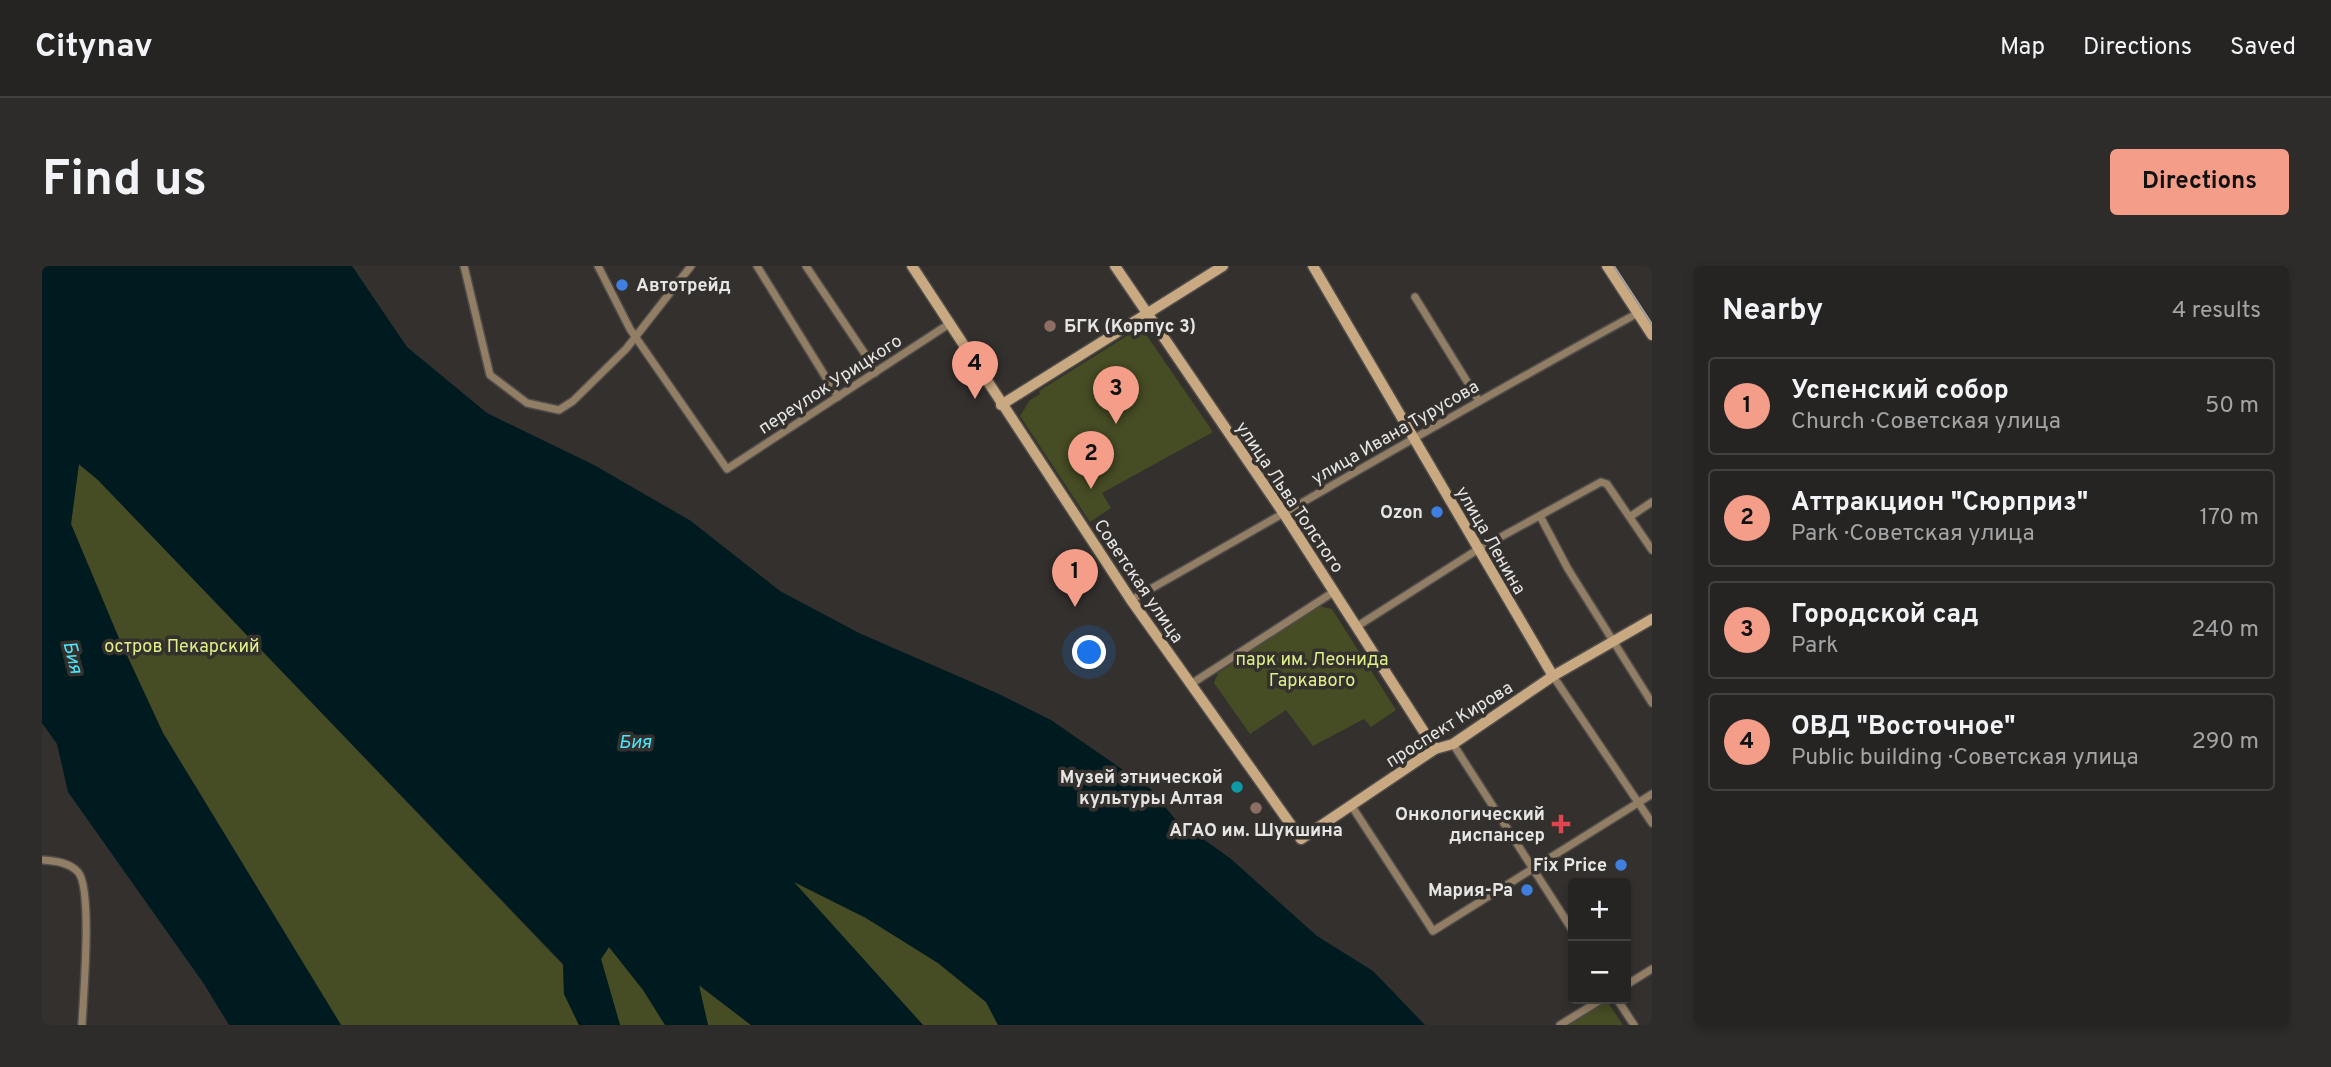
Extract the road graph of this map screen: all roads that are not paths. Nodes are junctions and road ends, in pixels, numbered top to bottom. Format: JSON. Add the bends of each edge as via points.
{"nodes":[{"id":1,"x":464,"y":266,"type":"edge"},
{"id":2,"x":598,"y":266,"type":"edge"},
{"id":3,"x":691,"y":266,"type":"edge"},
{"id":4,"x":757,"y":266,"type":"edge"},
{"id":5,"x":806,"y":266,"type":"edge"},
{"id":6,"x":912,"y":266,"type":"edge"},
{"id":7,"x":1115,"y":266,"type":"edge"},
{"id":8,"x":1223,"y":266,"type":"edge"},
{"id":9,"x":1313,"y":266,"type":"edge"},
{"id":10,"x":1607,"y":266,"type":"edge"},
{"id":11,"x":1415,"y":297,"type":"dead end"},
{"id":12,"x":1147,"y":313,"type":"junction"},
{"id":13,"x":1638,"y":313,"type":"junction"},
{"id":14,"x":949,"y":324,"type":"junction"},
{"id":15,"x":635,"y":335,"type":"junction"},
{"id":16,"x":1652,"y":335,"type":"edge"},
{"id":17,"x":875,"y":373,"type":"junction"},
{"id":18,"x":838,"y":397,"type":"junction"},
{"id":19,"x":1479,"y":401,"type":"junction"},
{"id":20,"x":1001,"y":405,"type":"junction"},
{"id":21,"x":1416,"y":438,"type":"junction"},
{"id":22,"x":1652,"y":502,"type":"edge"},
{"id":23,"x":1284,"y":514,"type":"junction"},
{"id":24,"x":1541,"y":516,"type":"junction"},
{"id":25,"x":1631,"y":516,"type":"junction"},
{"id":26,"x":1477,"y":550,"type":"junction"},
{"id":27,"x":1652,"y":550,"type":"edge"},
{"id":28,"x":1335,"y":591,"type":"junction"},
{"id":29,"x":1131,"y":600,"type":"junction"},
{"id":30,"x":1652,"y":619,"type":"edge"},
{"id":31,"x":1356,"y":627,"type":"junction"},
{"id":32,"x":1614,"y":640,"type":"junction"},
{"id":33,"x":1552,"y":676,"type":"junction"},
{"id":34,"x":1191,"y":684,"type":"junction"},
{"id":35,"x":1652,"y":703,"type":"edge"},
{"id":36,"x":1453,"y":744,"type":"junction"},
{"id":37,"x":1435,"y":749,"type":"junction"},
{"id":38,"x":1652,"y":794,"type":"edge"},
{"id":39,"x":1638,"y":803,"type":"junction"},
{"id":40,"x":1351,"y":806,"type":"junction"},
{"id":41,"x":1652,"y":823,"type":"edge"},
{"id":42,"x":1301,"y":839,"type":"joint"},
{"id":43,"x":42,"y":860,"type":"edge"},
{"id":44,"x":1533,"y":869,"type":"junction"},
{"id":45,"x":1568,"y":923,"type":"edge"},
{"id":46,"x":1652,"y":969,"type":"edge"},
{"id":47,"x":1631,"y":982,"type":"edge"},
{"id":48,"x":1594,"y":1004,"type":"edge"},
{"id":49,"x":1620,"y":1004,"type":"edge"},
{"id":50,"x":82,"y":1025,"type":"edge"},
{"id":51,"x":1560,"y":1025,"type":"edge"},
{"id":52,"x":1634,"y":1025,"type":"edge"}],
"edges":[{"from":1,"to":15,"type":"street","via":[[491,375],[531,405],[564,409]]},
{"from":2,"to":15,"type":"street"},
{"from":3,"to":15,"type":"street"},
{"from":4,"to":18,"type":"street"},
{"from":5,"to":17,"type":"street"},
{"from":6,"to":14,"type":"street","name":"Советская улица"},
{"from":7,"to":12,"type":"street","name":"улица Льва Толстого"},
{"from":8,"to":12,"type":"street"},
{"from":9,"to":21,"type":"street","name":"улица Ленина"},
{"from":10,"to":13,"type":"street"},
{"from":11,"to":19,"type":"street"},
{"from":12,"to":20,"type":"street"},
{"from":12,"to":23,"type":"street","name":"улица Льва Толстого"},
{"from":13,"to":16,"type":"street"},
{"from":13,"to":19,"type":"street","name":"улица Ивана Турусова"},
{"from":14,"to":17,"type":"street","name":"переулок Урицкого"},
{"from":14,"to":20,"type":"street","name":"Советская улица"},
{"from":15,"to":18,"type":"street","name":"переулок Урицкого","via":[[727,469]]},
{"from":17,"to":18,"type":"street","name":"переулок Урицкого"},
{"from":19,"to":21,"type":"street","name":"улица Ивана Турусова"},
{"from":20,"to":29,"type":"street","name":"Советская улица"},
{"from":21,"to":23,"type":"street","name":"улица Ивана Турусова"},
{"from":21,"to":26,"type":"street","name":"улица Ленина"},
{"from":22,"to":25,"type":"street"},
{"from":23,"to":28,"type":"street","name":"улица Льва Толстого"},
{"from":23,"to":29,"type":"street","name":"улица Ивана Турусова"},
{"from":24,"to":25,"type":"street","via":[[1605,482]]},
{"from":24,"to":26,"type":"street"},
{"from":24,"to":32,"type":"street","via":[[1568,569]]},
{"from":25,"to":27,"type":"street"},
{"from":26,"to":31,"type":"street"},
{"from":26,"to":33,"type":"street","name":"улица Ленина"},
{"from":28,"to":31,"type":"street","name":"улица Льва Толстого"},
{"from":28,"to":34,"type":"street"},
{"from":29,"to":34,"type":"street","name":"Советская улица"},
{"from":30,"to":32,"type":"street","name":"проспект Кирова"},
{"from":31,"to":37,"type":"street","name":"улица Льва Толстого"},
{"from":32,"to":33,"type":"street","name":"проспект Кирова"},
{"from":32,"to":35,"type":"street"},
{"from":33,"to":36,"type":"street","name":"проспект Кирова"},
{"from":33,"to":39,"type":"street","name":"улица Ленина"},
{"from":34,"to":42,"type":"street","name":"Советская улица"},
{"from":36,"to":37,"type":"street","name":"проспект Кирова"},
{"from":36,"to":44,"type":"street"},
{"from":37,"to":40,"type":"street","name":"проспект Кирова"},
{"from":38,"to":39,"type":"street"},
{"from":39,"to":41,"type":"street","name":"улица Ленина"},
{"from":39,"to":44,"type":"street"},
{"from":40,"to":42,"type":"street","name":"проспект Кирова"},
{"from":40,"to":44,"type":"street","via":[[1433,931]]},
{"from":43,"to":50,"type":"street","via":[[73,868],[85,892]]},
{"from":44,"to":45,"type":"street"},
{"from":46,"to":47,"type":"street"},
{"from":48,"to":51,"type":"street"},
{"from":49,"to":52,"type":"street"}]}
